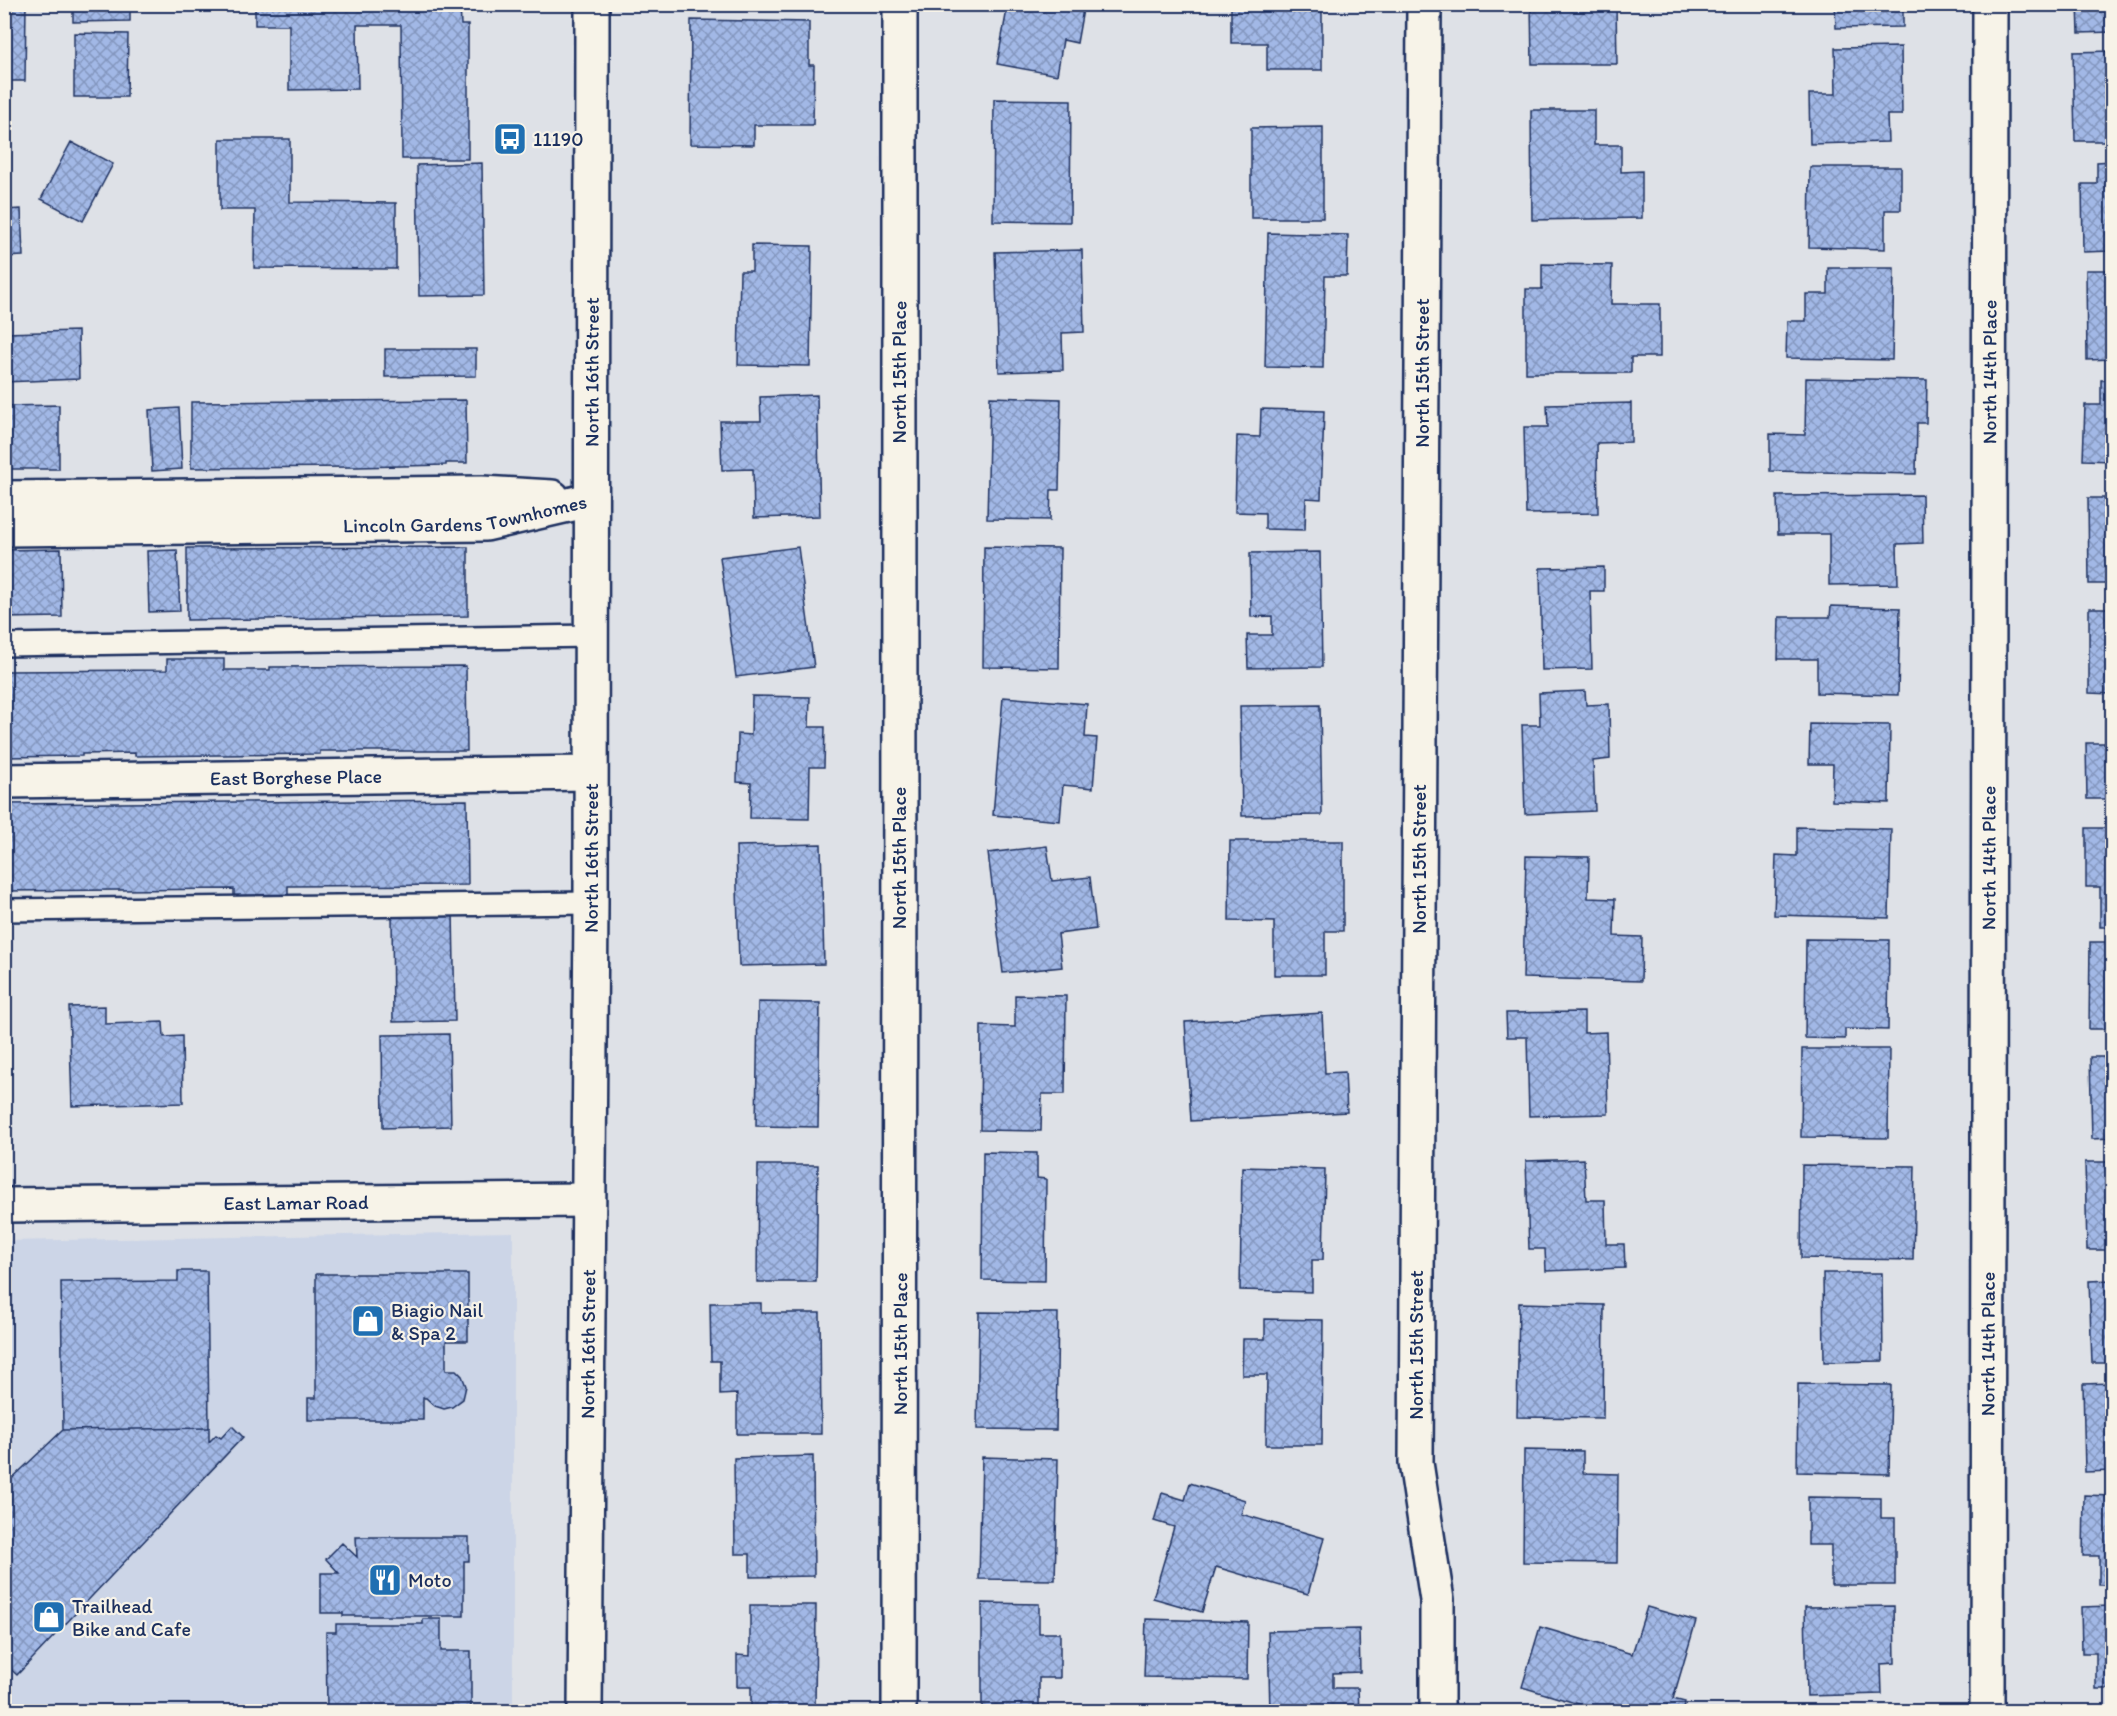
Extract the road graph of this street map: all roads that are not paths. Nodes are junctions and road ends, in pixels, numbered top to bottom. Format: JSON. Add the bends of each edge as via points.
{"nodes":[{"id":1,"x":592,"y":4,"type":"edge"},
{"id":2,"x":900,"y":4,"type":"edge"},
{"id":3,"x":1424,"y":4,"type":"edge"},
{"id":4,"x":1990,"y":4,"type":"edge"},
{"id":5,"x":4,"y":498,"type":"edge"},
{"id":6,"x":590,"y":500,"type":"junction"},
{"id":7,"x":4,"y":528,"type":"edge"},
{"id":8,"x":591,"y":636,"type":"junction"},
{"id":9,"x":4,"y":645,"type":"edge"},
{"id":10,"x":590,"y":773,"type":"junction"},
{"id":11,"x":4,"y":781,"type":"edge"},
{"id":12,"x":591,"y":903,"type":"junction"},
{"id":13,"x":4,"y":910,"type":"edge"},
{"id":14,"x":588,"y":1200,"type":"junction"},
{"id":15,"x":4,"y":1205,"type":"edge"},
{"id":16,"x":585,"y":1712,"type":"edge"},
{"id":17,"x":899,"y":1712,"type":"edge"},
{"id":18,"x":1437,"y":1712,"type":"edge"},
{"id":19,"x":1987,"y":1712,"type":"edge"}],
"edges":[{"from":1,"to":6,"type":"street","name":"North 16th Street"},
{"from":2,"to":17,"type":"street","name":"North 15th Place"},
{"from":3,"to":18,"type":"street","name":"North 15th Street","via":[[1416,1462],[1437,1600]]},
{"from":4,"to":19,"type":"street","name":"North 14th Place"},
{"from":5,"to":6,"type":"street","name":"Lincoln Gardens Townhomes","via":[[482,494]]},
{"from":6,"to":7,"type":"street","name":"Lincoln Gardens Townhomes","via":[[486,524]]},
{"from":6,"to":8,"type":"street","name":"North 16th Street"},
{"from":8,"to":9,"type":"lane"},
{"from":8,"to":10,"type":"street","name":"North 16th Street"},
{"from":10,"to":11,"type":"street","name":"East Borghese Place"},
{"from":10,"to":12,"type":"street","name":"North 16th Street"},
{"from":12,"to":13,"type":"lane"},
{"from":12,"to":14,"type":"street","name":"North 16th Street"},
{"from":14,"to":15,"type":"street","name":"East Lamar Road"},
{"from":14,"to":16,"type":"street","name":"North 16th Street"}]}
